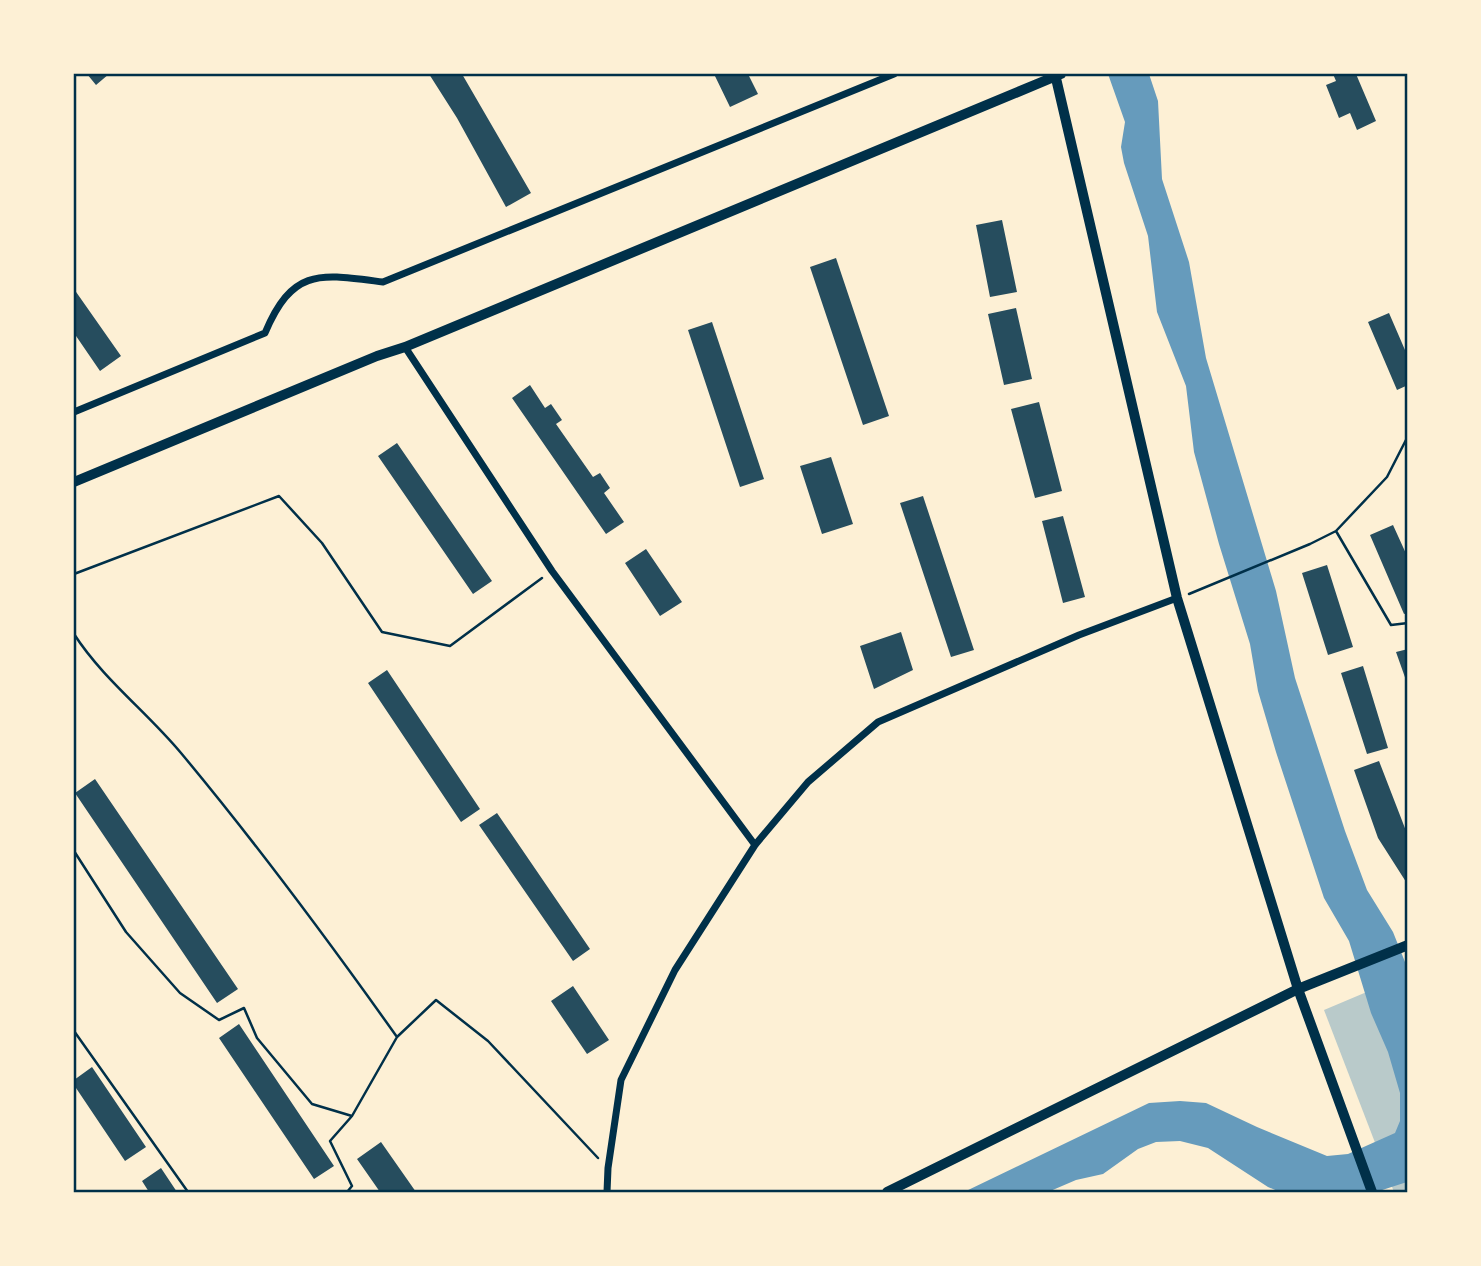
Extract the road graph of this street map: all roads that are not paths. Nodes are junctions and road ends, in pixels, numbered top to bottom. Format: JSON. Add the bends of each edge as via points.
{"nodes":[{"id":1,"x":894,"y":74,"type":"edge"},
{"id":2,"x":1057,"y":74,"type":"edge"},
{"id":3,"x":405,"y":347,"type":"junction"},
{"id":4,"x":74,"y":412,"type":"edge"},
{"id":5,"x":74,"y":482,"type":"edge"},
{"id":6,"x":1177,"y":598,"type":"junction"},
{"id":7,"x":755,"y":845,"type":"junction"},
{"id":8,"x":1405,"y":946,"type":"edge"},
{"id":9,"x":1298,"y":989,"type":"junction"},
{"id":10,"x":607,"y":1192,"type":"edge"},
{"id":11,"x":887,"y":1192,"type":"edge"},
{"id":12,"x":1371,"y":1192,"type":"edge"}],
"edges":[{"from":1,"to":4,"type":"street","via":[[383,282],[333,275],[309,279],[290,290],[275,308],[265,332]]},
{"from":2,"to":3,"type":"street"},
{"from":2,"to":6,"type":"street"},
{"from":3,"to":5,"type":"street"},
{"from":3,"to":7,"type":"street","via":[[552,570]]},
{"from":6,"to":7,"type":"street","via":[[878,722],[808,782]]},
{"from":6,"to":9,"type":"street"},
{"from":7,"to":10,"type":"street","via":[[675,970],[621,1080]]},
{"from":8,"to":9,"type":"street"},
{"from":9,"to":11,"type":"street"},
{"from":9,"to":12,"type":"street"}]}
